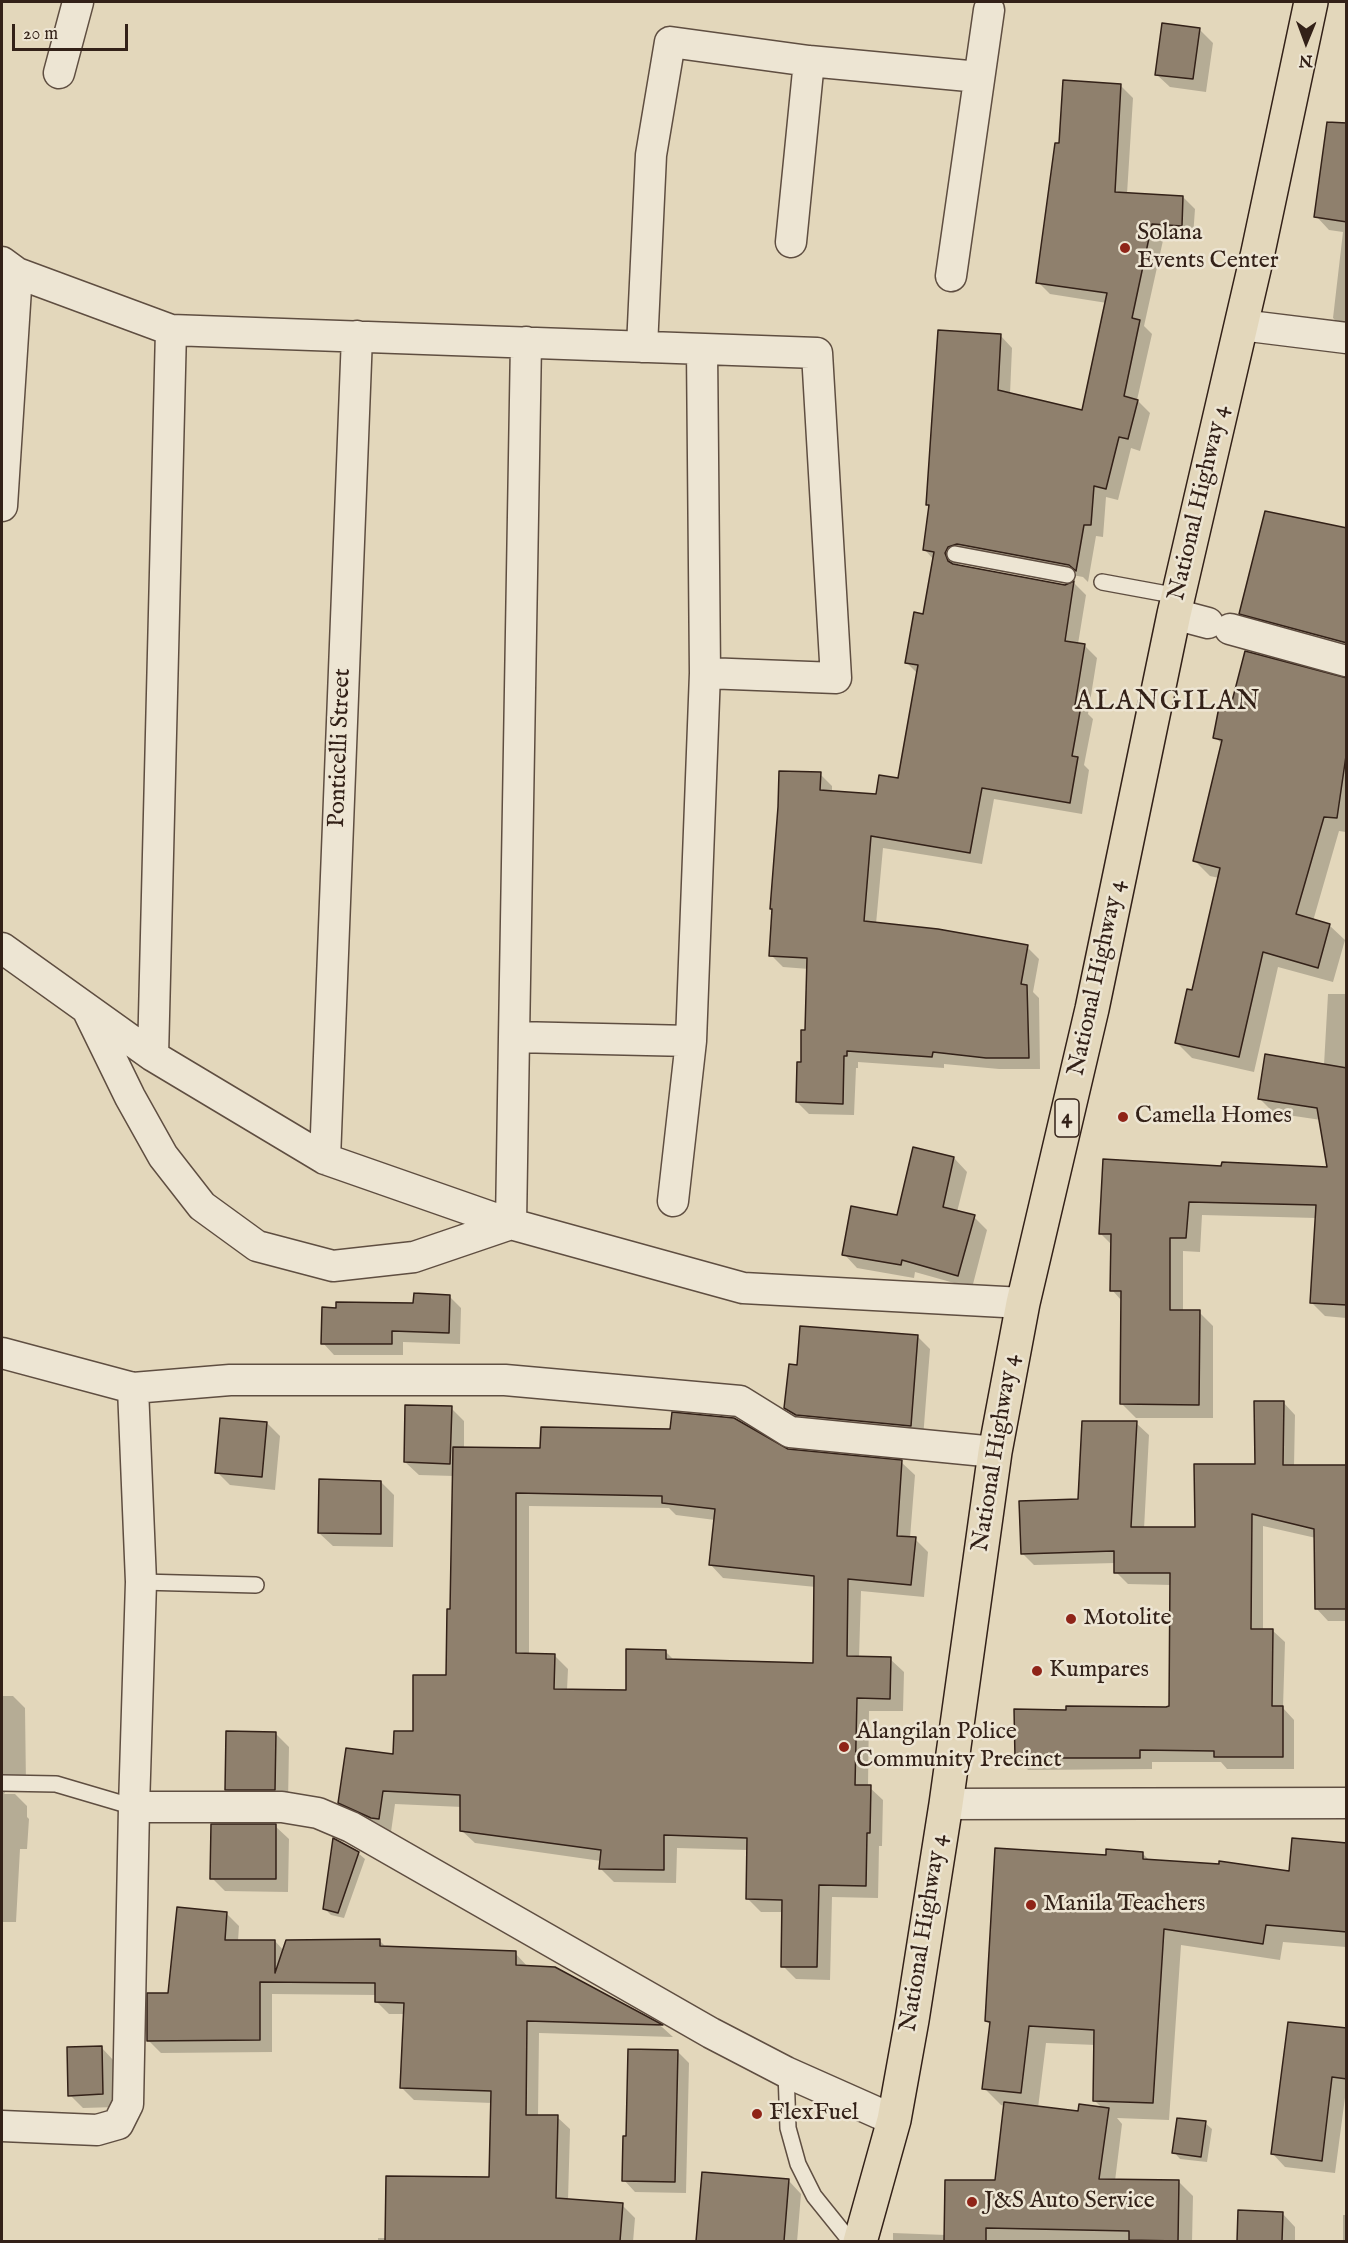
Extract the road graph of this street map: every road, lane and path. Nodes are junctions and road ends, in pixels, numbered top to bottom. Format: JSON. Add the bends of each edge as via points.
{"nodes":[{"id":1,"x":78,"y":2,"type":"edge"},
{"id":2,"x":1311,"y":2,"type":"edge"},
{"id":3,"x":989,"y":10,"type":"dead end"},
{"id":4,"x":809,"y":61,"type":"junction"},
{"id":5,"x":59,"y":73,"type":"dead end"},
{"id":6,"x":980,"y":77,"type":"junction"},
{"id":7,"x":791,"y":242,"type":"dead end"},
{"id":8,"x":9,"y":267,"type":"edge"},
{"id":9,"x":951,"y":276,"type":"dead end"},
{"id":10,"x":1241,"y":325,"type":"junction"},
{"id":11,"x":171,"y":330,"type":"junction"},
{"id":12,"x":357,"y":336,"type":"junction"},
{"id":13,"x":1347,"y":338,"type":"edge"},
{"id":14,"x":526,"y":342,"type":"junction"},
{"id":15,"x":642,"y":347,"type":"junction"},
{"id":16,"x":702,"y":349,"type":"junction"},
{"id":17,"x":2,"y":506,"type":"edge"},
{"id":18,"x":956,"y":554,"type":"dead end"},
{"id":19,"x":1067,"y":575,"type":"dead end"},
{"id":20,"x":1102,"y":582,"type":"dead end"},
{"id":21,"x":1176,"y":605,"type":"junction"},
{"id":22,"x":1347,"y":661,"type":"edge"},
{"id":23,"x":705,"y":673,"type":"junction"},
{"id":24,"x":2,"y":948,"type":"edge"},
{"id":25,"x":87,"y":1008,"type":"junction"},
{"id":26,"x":514,"y":1037,"type":"junction"},
{"id":27,"x":691,"y":1041,"type":"junction"},
{"id":28,"x":153,"y":1056,"type":"junction"},
{"id":29,"x":325,"y":1159,"type":"junction"},
{"id":30,"x":673,"y":1201,"type":"dead end"},
{"id":31,"x":511,"y":1224,"type":"junction"},
{"id":32,"x":1023,"y":1303,"type":"junction"},
{"id":33,"x":2,"y":1353,"type":"edge"},
{"id":34,"x":133,"y":1388,"type":"junction"},
{"id":35,"x":995,"y":1452,"type":"junction"},
{"id":36,"x":141,"y":1582,"type":"junction"},
{"id":37,"x":256,"y":1585,"type":"dead end"},
{"id":38,"x":2,"y":1783,"type":"edge"},
{"id":39,"x":1347,"y":1803,"type":"edge"},
{"id":40,"x":945,"y":1804,"type":"junction"},
{"id":41,"x":134,"y":1807,"type":"junction"},
{"id":42,"x":786,"y":2072,"type":"junction"},
{"id":43,"x":894,"y":2120,"type":"junction"},
{"id":44,"x":2,"y":2126,"type":"edge"},
{"id":45,"x":851,"y":2241,"type":"edge"},
{"id":46,"x":860,"y":2241,"type":"edge"}],
"edges":[{"from":1,"to":5,"type":"street"},
{"from":2,"to":10,"type":"main road","name":"National Highway 4","number":"4"},
{"from":3,"to":6,"type":"street"},
{"from":4,"to":6,"type":"street"},
{"from":4,"to":7,"type":"street"},
{"from":4,"to":15,"type":"street","via":[[669,42],[651,156]]},
{"from":6,"to":9,"type":"street"},
{"from":8,"to":11,"type":"street"},
{"from":8,"to":17,"type":"street"},
{"from":10,"to":13,"type":"street"},
{"from":10,"to":21,"type":"main road","name":"National Highway 4","number":"4"},
{"from":11,"to":12,"type":"street"},
{"from":11,"to":28,"type":"street"},
{"from":12,"to":14,"type":"street"},
{"from":12,"to":29,"type":"street","name":"Ponticelli Street"},
{"from":14,"to":15,"type":"street"},
{"from":14,"to":26,"type":"street"},
{"from":15,"to":16,"type":"street"},
{"from":16,"to":23,"type":"street"},
{"from":16,"to":23,"type":"street","via":[[817,353],[836,678]]},
{"from":18,"to":19,"type":"lane"},
{"from":20,"to":21,"type":"lane"},
{"from":21,"to":22,"type":"street","via":[[1219,626]]},
{"from":21,"to":32,"type":"main road","name":"National Highway 4","number":"4","via":[[1092,1009]]},
{"from":23,"to":27,"type":"street"},
{"from":24,"to":25,"type":"street"},
{"from":25,"to":28,"type":"street"},
{"from":25,"to":31,"type":"street","via":[[163,1156],[202,1206],[257,1246],[333,1266],[414,1257]]},
{"from":26,"to":27,"type":"street"},
{"from":26,"to":31,"type":"street"},
{"from":27,"to":30,"type":"street"},
{"from":28,"to":29,"type":"street"},
{"from":29,"to":31,"type":"street"},
{"from":31,"to":32,"type":"street","via":[[743,1288]]},
{"from":32,"to":35,"type":"main road","name":"National Highway 4","number":"4"},
{"from":33,"to":34,"type":"street"},
{"from":34,"to":35,"type":"street","via":[[230,1380],[505,1380],[740,1401],[790,1432]]},
{"from":34,"to":36,"type":"street"},
{"from":35,"to":40,"type":"main road","name":"National Highway 4","number":"4"},
{"from":36,"to":37,"type":"lane"},
{"from":36,"to":41,"type":"street"},
{"from":38,"to":41,"type":"lane","via":[[56,1784]]},
{"from":39,"to":40,"type":"street"},
{"from":40,"to":43,"type":"main road","name":"National Highway 4","number":"4"},
{"from":41,"to":42,"type":"street","via":[[282,1807],[318,1813],[351,1827]]},
{"from":41,"to":44,"type":"street","via":[[128,2104],[118,2124],[97,2130]]},
{"from":42,"to":43,"type":"street"},
{"from":42,"to":45,"type":"lane","via":[[788,2128],[798,2164],[814,2196]]},
{"from":43,"to":46,"type":"main road","name":"National Highway 4","number":"4"}]}
